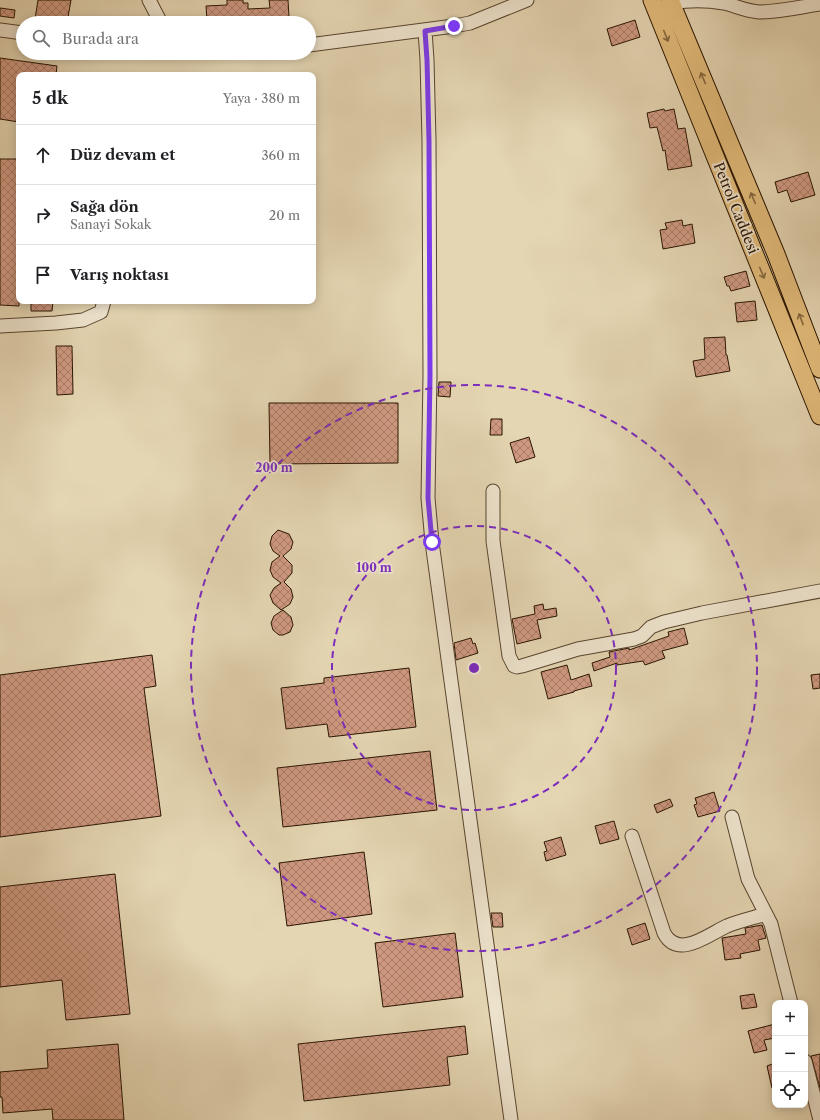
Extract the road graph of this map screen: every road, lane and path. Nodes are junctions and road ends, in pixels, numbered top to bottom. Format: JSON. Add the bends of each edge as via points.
{"nodes":[{"id":1,"x":150,"y":0,"type":"edge"},
{"id":2,"x":526,"y":0,"type":"edge"},
{"id":3,"x":652,"y":0,"type":"edge"},
{"id":4,"x":671,"y":2,"type":"edge"},
{"id":5,"x":820,"y":4,"type":"edge"},
{"id":6,"x":158,"y":16,"type":"edge"},
{"id":7,"x":0,"y":30,"type":"edge"},
{"id":8,"x":425,"y":31,"type":"junction"},
{"id":9,"x":16,"y":32,"type":"edge"},
{"id":10,"x":316,"y":44,"type":"edge"},
{"id":11,"x":103,"y":304,"type":"edge"},
{"id":12,"x":0,"y":326,"type":"edge"},
{"id":13,"x":820,"y":369,"type":"edge"},
{"id":14,"x":820,"y":416,"type":"edge"},
{"id":15,"x":493,"y":491,"type":"dead end"},
{"id":16,"x":820,"y":591,"type":"edge"},
{"id":17,"x":732,"y":817,"type":"dead end"},
{"id":18,"x":632,"y":836,"type":"dead end"},
{"id":19,"x":766,"y":914,"type":"junction"},
{"id":20,"x":790,"y":1000,"type":"edge"},
{"id":21,"x":808,"y":1072,"type":"edge"},
{"id":22,"x":511,"y":1120,"type":"edge"},
{"id":23,"x":820,"y":1120,"type":"edge"}],
"edges":[{"from":1,"to":6,"type":"street"},
{"from":2,"to":8,"type":"street","via":[[470,23]]},
{"from":3,"to":14,"type":"main road","name":"Petrol Caddesi","one_way":true},
{"from":4,"to":5,"type":"street","via":[[709,0],[758,12]]},
{"from":13,"to":4,"type":"main road","name":"Petrol Caddesi","one_way":true,"via":[[776,254]]},
{"from":7,"to":9,"type":"street"},
{"from":8,"to":10,"type":"street"},
{"from":8,"to":22,"type":"street","via":[[429,141],[428,498]]},
{"from":11,"to":12,"type":"street","via":[[101,312],[84,320]]},
{"from":15,"to":16,"type":"street","via":[[493,541],[509,656],[517,667],[578,649],[634,639],[642,636],[651,627],[664,622]]},
{"from":17,"to":19,"type":"street","via":[[748,879]]},
{"from":18,"to":19,"type":"street","via":[[664,933],[670,942],[689,944],[736,922]]},
{"from":19,"to":20,"type":"street","via":[[771,924]]},
{"from":21,"to":23,"type":"street"}]}
